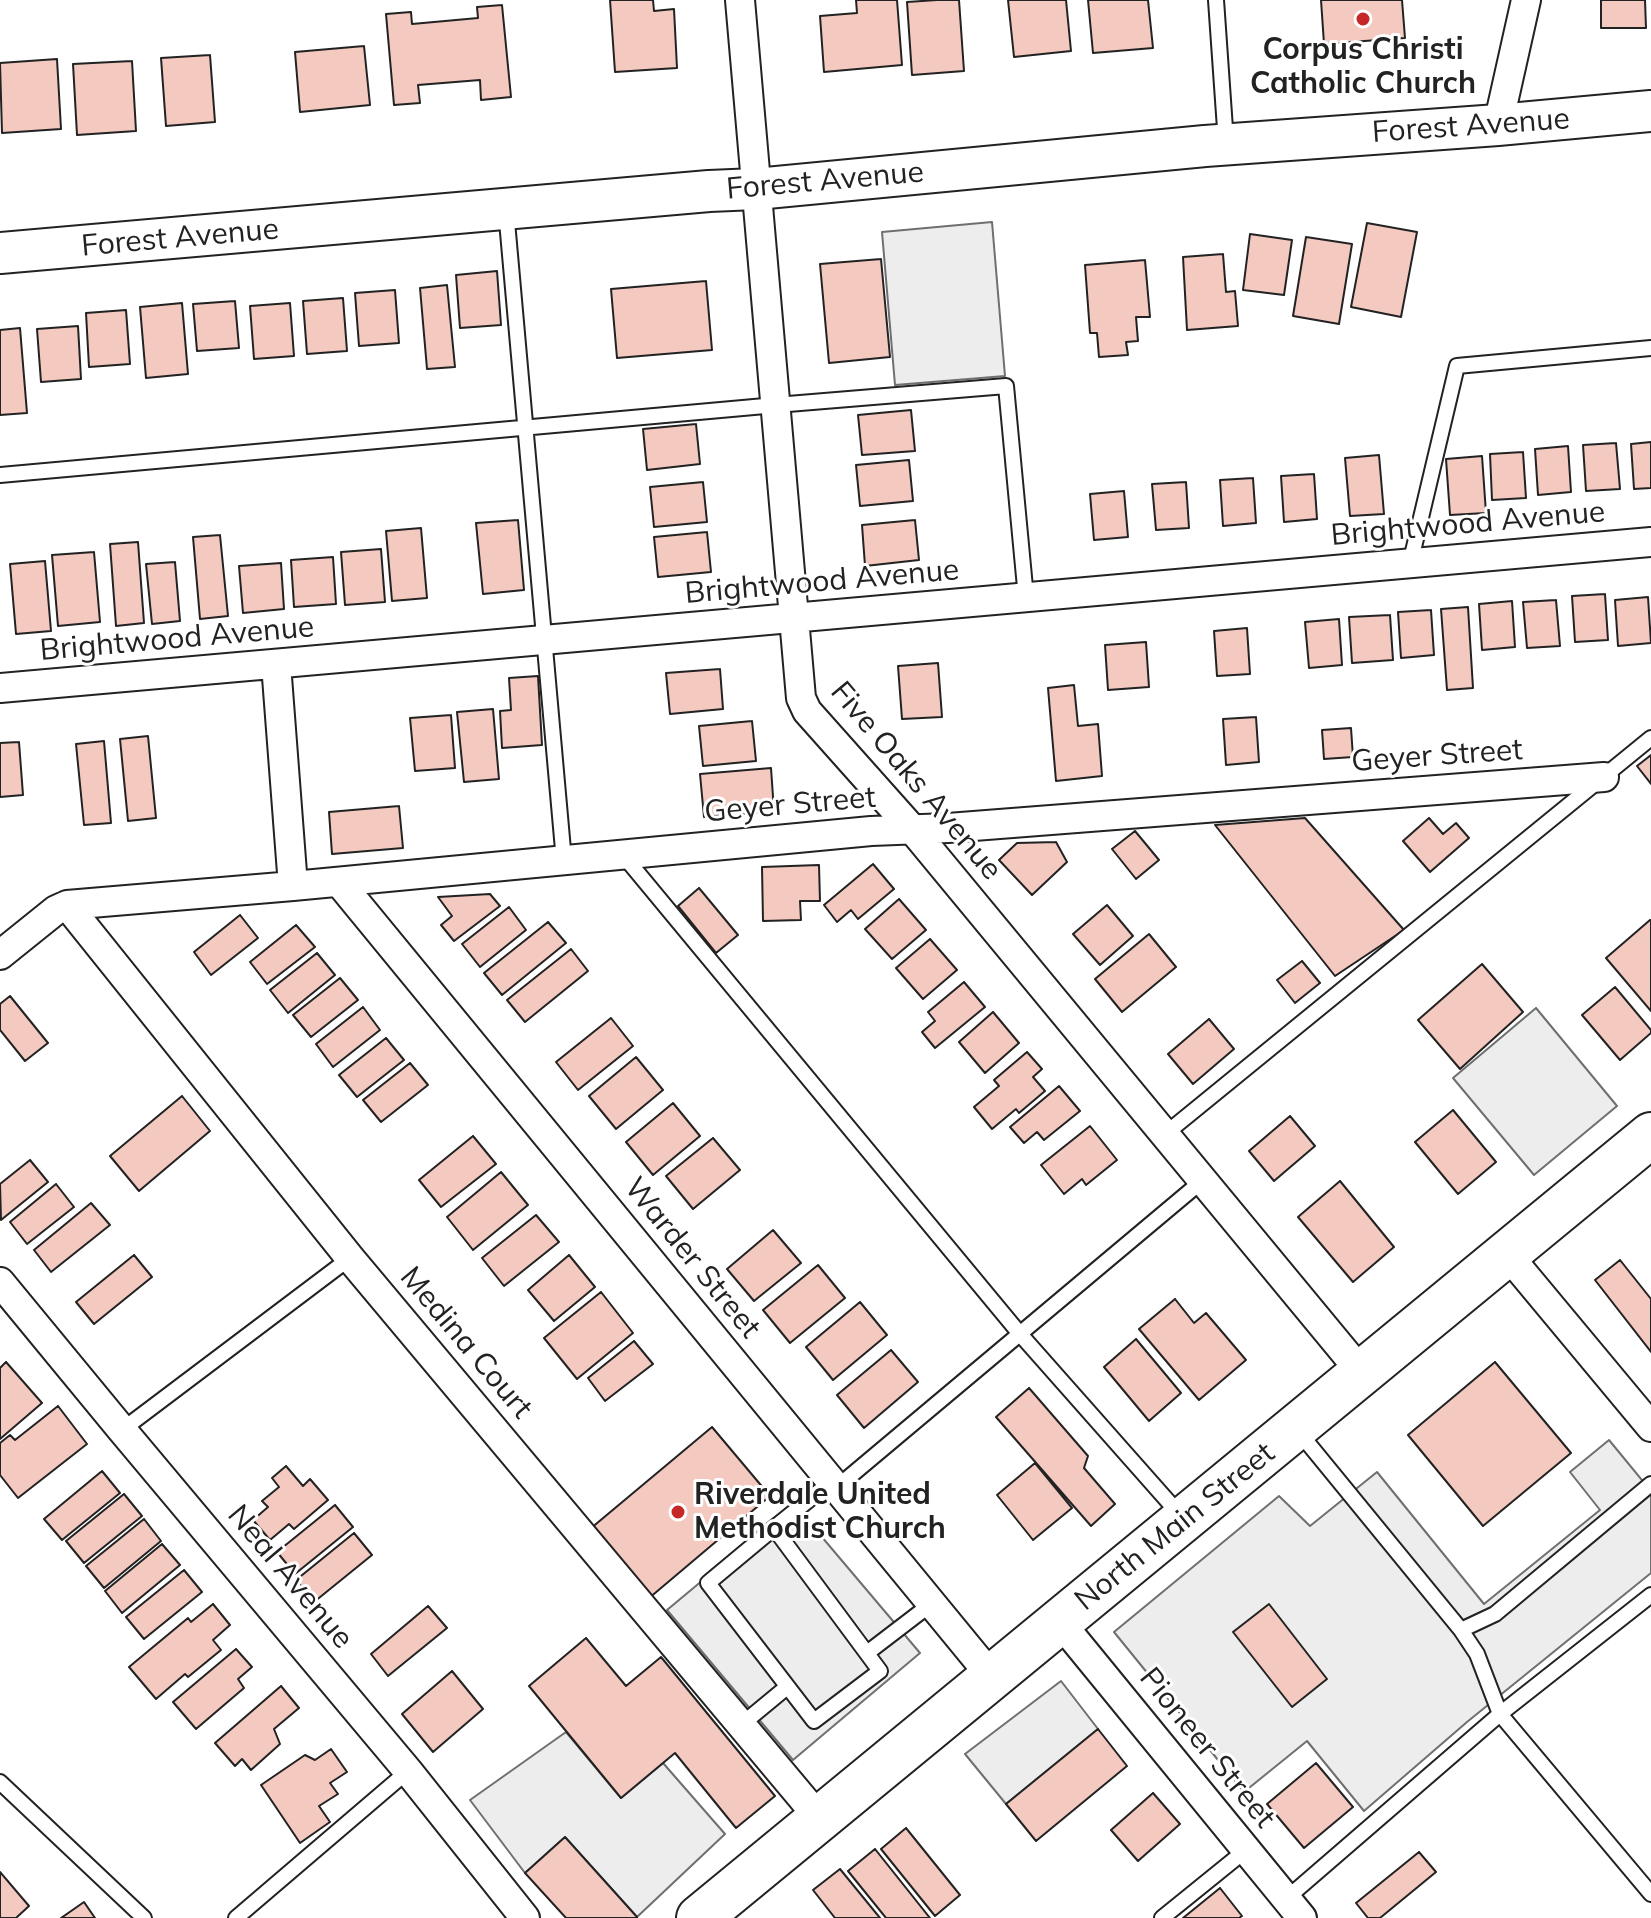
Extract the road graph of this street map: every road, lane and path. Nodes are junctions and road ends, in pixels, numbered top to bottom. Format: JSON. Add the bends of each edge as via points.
{"nodes":[{"id":1,"x":740,"y":0,"type":"edge"},
{"id":2,"x":1216,"y":0,"type":"edge"},
{"id":3,"x":1526,"y":0,"type":"edge"},
{"id":4,"x":1651,"y":111,"type":"edge"},
{"id":5,"x":1498,"y":125,"type":"junction"},
{"id":6,"x":1226,"y":144,"type":"junction"},
{"id":7,"x":756,"y":189,"type":"junction"},
{"id":8,"x":506,"y":209,"type":"junction"},
{"id":9,"x":0,"y":253,"type":"edge"},
{"id":10,"x":1651,"y":348,"type":"edge"},
{"id":11,"x":776,"y":405,"type":"junction"},
{"id":12,"x":526,"y":428,"type":"junction"},
{"id":13,"x":0,"y":475,"type":"edge"},
{"id":14,"x":1651,"y":542,"type":"edge"},
{"id":15,"x":1410,"y":564,"type":"junction"},
{"id":16,"x":1026,"y":598,"type":"junction"},
{"id":17,"x":795,"y":618,"type":"junction"},
{"id":18,"x":545,"y":641,"type":"junction"},
{"id":19,"x":276,"y":664,"type":"junction"},
{"id":20,"x":0,"y":688,"type":"edge"},
{"id":21,"x":1651,"y":738,"type":"edge"},
{"id":22,"x":1604,"y":777,"type":"junction"},
{"id":23,"x":913,"y":830,"type":"junction"},
{"id":24,"x":623,"y":855,"type":"junction"},
{"id":25,"x":564,"y":861,"type":"junction"},
{"id":26,"x":339,"y":882,"type":"junction"},
{"id":27,"x":293,"y":886,"type":"junction"},
{"id":28,"x":67,"y":905,"type":"junction"},
{"id":29,"x":0,"y":955,"type":"edge"},
{"id":30,"x":1164,"y":1135,"type":"junction"},
{"id":31,"x":1651,"y":1135,"type":"edge"},
{"id":32,"x":1202,"y":1181,"type":"junction"},
{"id":33,"x":1507,"y":1254,"type":"junction"},
{"id":34,"x":350,"y":1258,"type":"junction"},
{"id":35,"x":0,"y":1282,"type":"edge"},
{"id":36,"x":1020,"y":1334,"type":"junction"},
{"id":37,"x":1362,"y":1373,"type":"junction"},
{"id":38,"x":1651,"y":1427,"type":"edge"},
{"id":39,"x":1295,"y":1428,"type":"junction"},
{"id":40,"x":122,"y":1430,"type":"junction"},
{"id":41,"x":1651,"y":1484,"type":"edge"},
{"id":42,"x":834,"y":1485,"type":"junction"},
{"id":43,"x":1183,"y":1520,"type":"junction"},
{"id":44,"x":774,"y":1528,"type":"junction"},
{"id":45,"x":1651,"y":1595,"type":"edge"},
{"id":46,"x":931,"y":1604,"type":"junction"},
{"id":47,"x":1060,"y":1622,"type":"junction"},
{"id":48,"x":1461,"y":1630,"type":"junction"},
{"id":49,"x":867,"y":1653,"type":"junction"},
{"id":50,"x":992,"y":1677,"type":"junction"},
{"id":51,"x":787,"y":1687,"type":"junction"},
{"id":52,"x":1500,"y":1714,"type":"junction"},
{"id":53,"x":741,"y":1725,"type":"junction"},
{"id":54,"x":408,"y":1771,"type":"junction"},
{"id":55,"x":0,"y":1782,"type":"edge"},
{"id":56,"x":820,"y":1819,"type":"junction"},
{"id":57,"x":1246,"y":1850,"type":"junction"},
{"id":58,"x":1651,"y":1894,"type":"edge"},
{"id":59,"x":1294,"y":1908,"type":"edge"},
{"id":60,"x":144,"y":1918,"type":"edge"},
{"id":61,"x":236,"y":1918,"type":"edge"},
{"id":62,"x":525,"y":1918,"type":"edge"},
{"id":63,"x":699,"y":1918,"type":"edge"},
{"id":64,"x":1162,"y":1918,"type":"edge"}],
"edges":[{"from":1,"to":7,"type":"street","name":"Five Oaks Avenue"},
{"from":2,"to":6,"type":"lane"},
{"from":3,"to":5,"type":"street"},
{"from":4,"to":5,"type":"street","name":"Forest Avenue"},
{"from":5,"to":6,"type":"street","name":"Forest Avenue"},
{"from":6,"to":7,"type":"street","name":"Forest Avenue"},
{"from":7,"to":8,"type":"street","name":"Forest Avenue"},
{"from":7,"to":11,"type":"street","name":"Five Oaks Avenue"},
{"from":8,"to":9,"type":"street","name":"Forest Avenue"},
{"from":8,"to":12,"type":"lane"},
{"from":10,"to":15,"type":"lane","via":[[1457,366]]},
{"from":11,"to":12,"type":"lane"},
{"from":11,"to":16,"type":"lane","via":[[1006,386]]},
{"from":11,"to":17,"type":"street","name":"Five Oaks Avenue"},
{"from":12,"to":13,"type":"lane"},
{"from":12,"to":18,"type":"lane"},
{"from":14,"to":15,"type":"street","name":"Brightwood Avenue"},
{"from":15,"to":16,"type":"street","name":"Brightwood Avenue"},
{"from":16,"to":17,"type":"street","name":"Brightwood Avenue"},
{"from":17,"to":18,"type":"street","name":"Brightwood Avenue"},
{"from":17,"to":23,"type":"street","name":"Five Oaks Avenue","via":[[801,698],[807,711]]},
{"from":18,"to":19,"type":"street","name":"Brightwood Avenue"},
{"from":18,"to":25,"type":"lane"},
{"from":19,"to":20,"type":"street","name":"Brightwood Avenue"},
{"from":19,"to":27,"type":"street"},
{"from":21,"to":22,"type":"lane"},
{"from":22,"to":23,"type":"street","name":"Geyer Street"},
{"from":22,"to":30,"type":"lane"},
{"from":23,"to":24,"type":"street","name":"Geyer Street"},
{"from":23,"to":30,"type":"street","name":"Five Oaks Avenue"},
{"from":24,"to":25,"type":"street","name":"Geyer Street"},
{"from":24,"to":36,"type":"lane"},
{"from":25,"to":26,"type":"street","name":"Geyer Street"},
{"from":26,"to":27,"type":"street","name":"Geyer Street"},
{"from":26,"to":42,"type":"street","name":"Warder Street"},
{"from":27,"to":28,"type":"street","name":"Geyer Street"},
{"from":28,"to":29,"type":"street","name":"Geyer Street"},
{"from":28,"to":34,"type":"street","name":"Medina Court"},
{"from":30,"to":32,"type":"street","name":"Five Oaks Avenue"},
{"from":31,"to":33,"type":"main road","name":"North Main Street"},
{"from":32,"to":36,"type":"lane"},
{"from":32,"to":37,"type":"street","name":"Five Oaks Avenue"},
{"from":33,"to":37,"type":"main road","name":"North Main Street"},
{"from":33,"to":38,"type":"street"},
{"from":34,"to":40,"type":"lane"},
{"from":34,"to":53,"type":"street","name":"Medina Court"},
{"from":35,"to":40,"type":"street","name":"Neal Avenue"},
{"from":36,"to":42,"type":"lane"},
{"from":36,"to":43,"type":"lane"},
{"from":37,"to":39,"type":"main road","name":"North Main Street"},
{"from":39,"to":43,"type":"main road","name":"North Main Street"},
{"from":39,"to":48,"type":"lane"},
{"from":40,"to":54,"type":"street","name":"Neal Avenue"},
{"from":41,"to":48,"type":"lane","via":[[1495,1614]]},
{"from":42,"to":44,"type":"lane"},
{"from":42,"to":46,"type":"street","name":"Warder Street"},
{"from":43,"to":47,"type":"main road","name":"North Main Street"},
{"from":44,"to":49,"type":"lane"},
{"from":44,"to":51,"type":"lane","via":[[708,1583]]},
{"from":45,"to":52,"type":"lane"},
{"from":46,"to":49,"type":"lane"},
{"from":46,"to":50,"type":"street","name":"Warder Street"},
{"from":47,"to":50,"type":"main road","name":"North Main Street"},
{"from":47,"to":57,"type":"street","name":"Pioneer Street"},
{"from":48,"to":52,"type":"lane","via":[[1477,1654]]},
{"from":49,"to":51,"type":"lane","via":[[880,1671],[814,1721]]},
{"from":50,"to":56,"type":"main road","name":"North Main Street"},
{"from":51,"to":53,"type":"lane"},
{"from":52,"to":58,"type":"lane"},
{"from":52,"to":59,"type":"lane"},
{"from":53,"to":56,"type":"street","name":"Medina Court"},
{"from":54,"to":61,"type":"lane"},
{"from":54,"to":62,"type":"street","name":"Neal Avenue"},
{"from":55,"to":60,"type":"lane"},
{"from":56,"to":63,"type":"main road","name":"North Main Street"},
{"from":57,"to":59,"type":"street","name":"Pioneer Street"},
{"from":57,"to":64,"type":"lane"}]}
